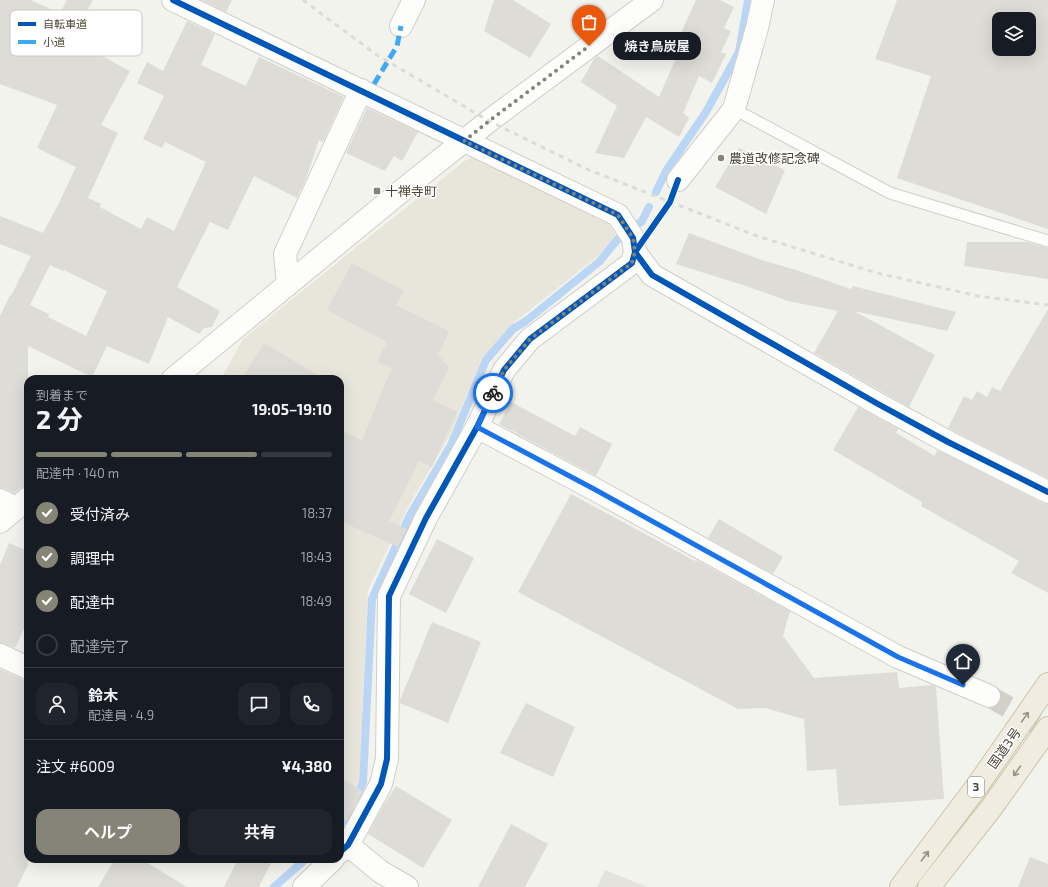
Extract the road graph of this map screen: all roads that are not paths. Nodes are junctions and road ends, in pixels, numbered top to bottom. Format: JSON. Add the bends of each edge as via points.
{"nodes":[{"id":1,"x":172,"y":0,"type":"edge"},
{"id":2,"x":414,"y":0,"type":"edge"},
{"id":3,"x":652,"y":0,"type":"edge"},
{"id":4,"x":763,"y":0,"type":"edge"},
{"id":5,"x":401,"y":26,"type":"dead end"},
{"id":6,"x":361,"y":90,"type":"junction"},
{"id":7,"x":734,"y":109,"type":"junction"},
{"id":8,"x":464,"y":141,"type":"junction"},
{"id":9,"x":678,"y":180,"type":"dead end"},
{"id":10,"x":1048,"y":241,"type":"edge"},
{"id":11,"x":634,"y":245,"type":"junction"},
{"id":12,"x":288,"y":284,"type":"junction"},
{"id":13,"x":178,"y":375,"type":"edge"},
{"id":14,"x":477,"y":427,"type":"junction"},
{"id":15,"x":1048,"y":492,"type":"edge"},
{"id":16,"x":15,"y":502,"type":"edge"},
{"id":17,"x":0,"y":522,"type":"edge"},
{"id":18,"x":0,"y":655,"type":"edge"},
{"id":19,"x":24,"y":666,"type":"edge"},
{"id":20,"x":1048,"y":684,"type":"edge"},
{"id":21,"x":989,"y":696,"type":"tunnel mouth"},
{"id":22,"x":1048,"y":728,"type":"edge"},
{"id":23,"x":344,"y":843,"type":"edge"},
{"id":24,"x":344,"y":851,"type":"edge"},
{"id":25,"x":327,"y":863,"type":"edge"},
{"id":26,"x":304,"y":887,"type":"edge"},
{"id":27,"x":407,"y":887,"type":"edge"},
{"id":28,"x":901,"y":887,"type":"edge"},
{"id":29,"x":929,"y":887,"type":"edge"}],
"edges":[{"from":1,"to":6,"type":"street"},
{"from":2,"to":5,"type":"street"},
{"from":3,"to":8,"type":"street"},
{"from":4,"to":7,"type":"street"},
{"from":6,"to":8,"type":"street"},
{"from":6,"to":12,"type":"street","via":[[285,254]]},
{"from":7,"to":9,"type":"street"},
{"from":7,"to":10,"type":"lane","via":[[890,193]]},
{"from":8,"to":11,"type":"street","via":[[618,215]]},
{"from":8,"to":12,"type":"street"},
{"from":11,"to":14,"type":"street","via":[[632,263],[530,339],[504,370]]},
{"from":11,"to":15,"type":"street","via":[[652,275],[878,404]]},
{"from":12,"to":13,"type":"street"},
{"from":14,"to":21,"type":"street","via":[[898,657]]},
{"from":14,"to":23,"type":"street","via":[[426,518],[389,596],[387,759],[381,784]]},
{"from":16,"to":17,"type":"street"},
{"from":18,"to":19,"type":"street"},
{"from":28,"to":20,"type":"highway","name":"国道3号","number":"3","one_way":true,"via":[[975,790]]},
{"from":22,"to":29,"type":"highway","name":"国道3号","number":"3","one_way":true,"via":[[992,807]]},
{"from":24,"to":27,"type":"street"},
{"from":25,"to":26,"type":"street"}]}
